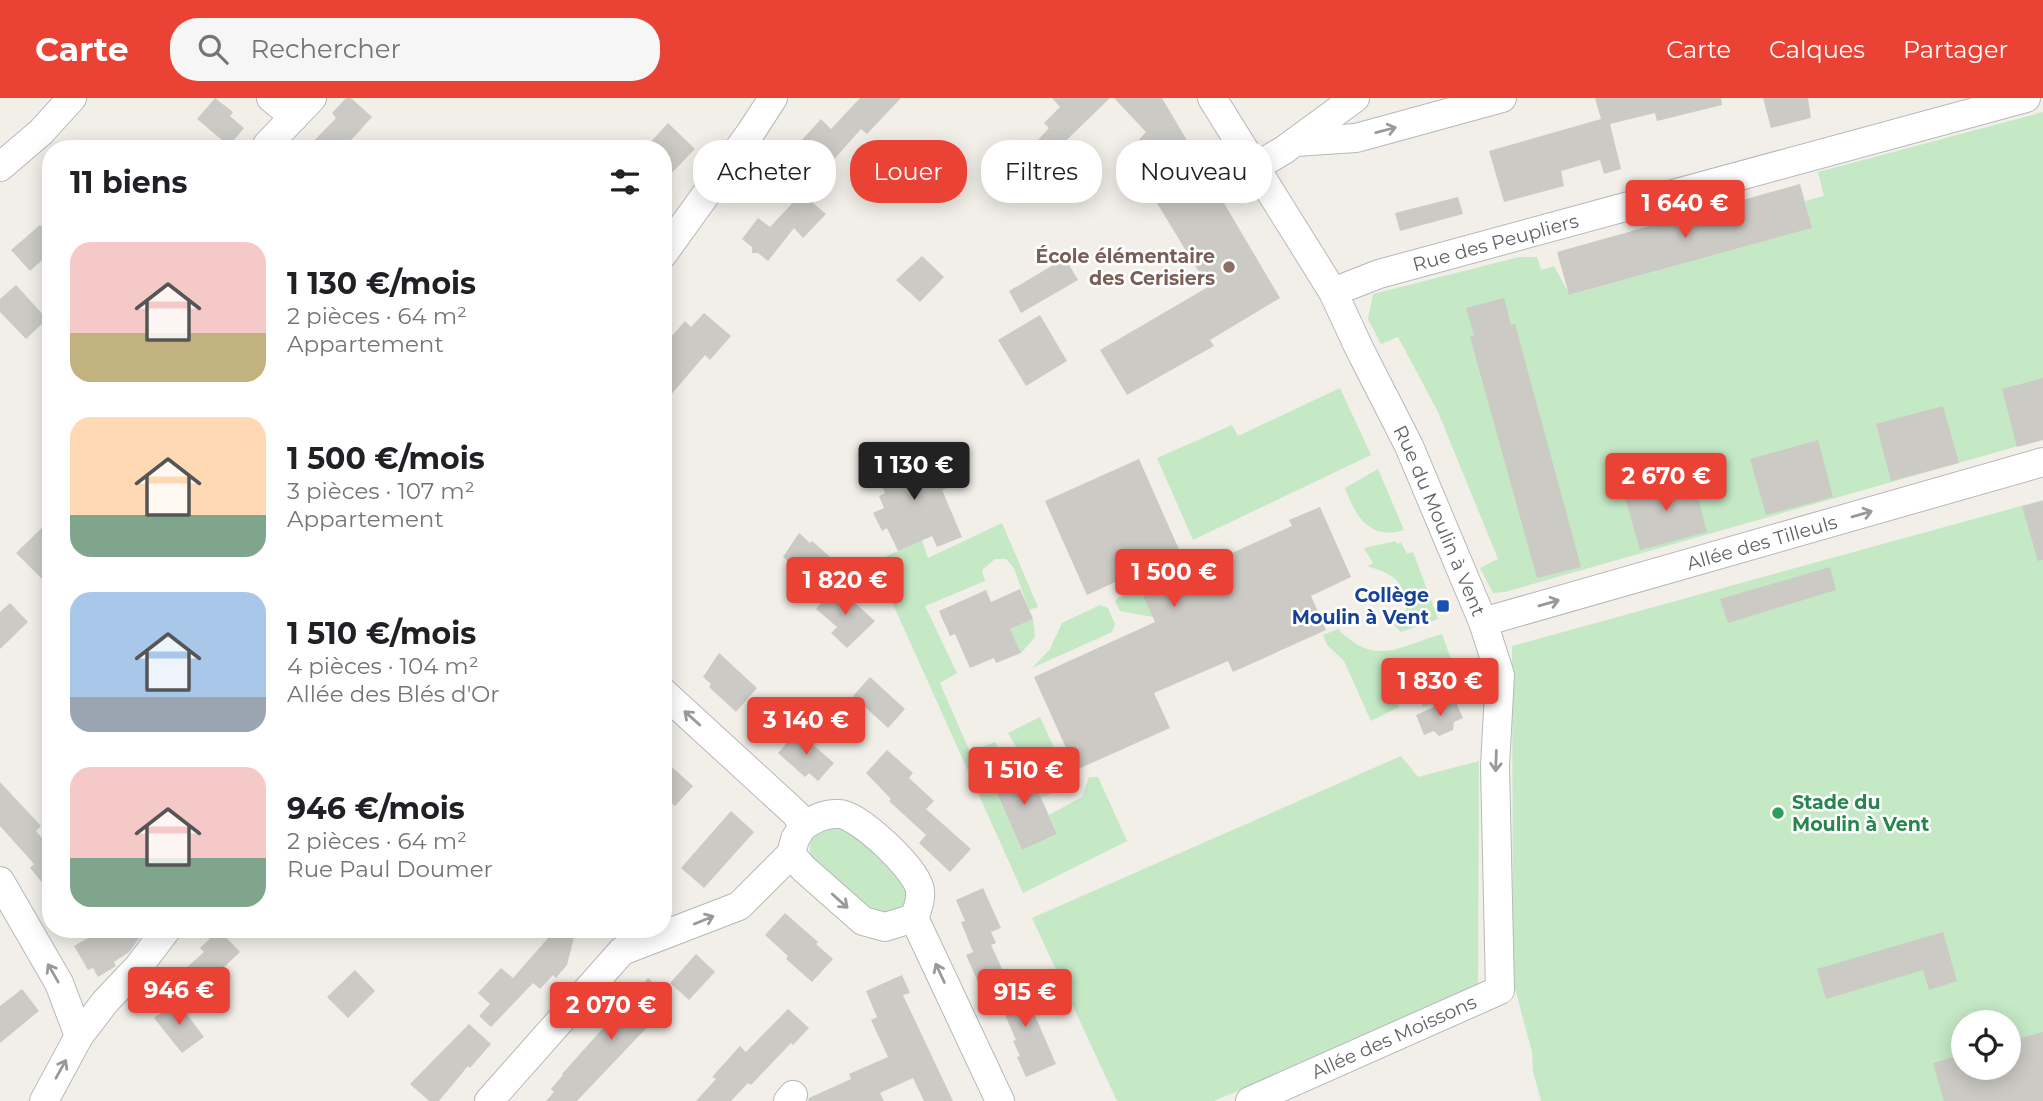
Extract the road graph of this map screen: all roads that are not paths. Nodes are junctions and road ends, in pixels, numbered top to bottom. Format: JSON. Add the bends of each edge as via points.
{"nodes":[{"id":1,"x":72,"y":98,"type":"edge"},
{"id":2,"x":271,"y":98,"type":"edge"},
{"id":3,"x":773,"y":98,"type":"edge"},
{"id":4,"x":1212,"y":98,"type":"edge"},
{"id":5,"x":1355,"y":98,"type":"edge"},
{"id":6,"x":1502,"y":98,"type":"edge"},
{"id":7,"x":2026,"y":98,"type":"edge"},
{"id":8,"x":303,"y":107,"type":"edge"},
{"id":9,"x":272,"y":140,"type":"edge"},
{"id":10,"x":1238,"y":140,"type":"edge"},
{"id":11,"x":1294,"y":142,"type":"junction"},
{"id":12,"x":1272,"y":156,"type":"edge"},
{"id":13,"x":0,"y":167,"type":"edge"},
{"id":14,"x":1272,"y":194,"type":"edge"},
{"id":15,"x":672,"y":242,"type":"edge"},
{"id":16,"x":1333,"y":292,"type":"junction"},
{"id":17,"x":2043,"y":462,"type":"edge"},
{"id":18,"x":1483,"y":622,"type":"junction"},
{"id":19,"x":672,"y":700,"type":"edge"},
{"id":20,"x":799,"y":820,"type":"junction"},
{"id":21,"x":791,"y":854,"type":"junction"},
{"id":22,"x":0,"y":881,"type":"edge"},
{"id":23,"x":914,"y":918,"type":"junction"},
{"id":24,"x":672,"y":932,"type":"edge"},
{"id":25,"x":160,"y":938,"type":"edge"},
{"id":26,"x":656,"y":938,"type":"edge"},
{"id":27,"x":1500,"y":990,"type":"joint"},
{"id":28,"x":79,"y":1037,"type":"junction"},
{"id":29,"x":44,"y":1101,"type":"edge"},
{"id":30,"x":489,"y":1101,"type":"edge"},
{"id":31,"x":1000,"y":1101,"type":"edge"},
{"id":32,"x":1250,"y":1101,"type":"edge"}],
"edges":[{"from":1,"to":13,"type":"street"},
{"from":2,"to":8,"type":"street"},
{"from":3,"to":15,"type":"street"},
{"from":4,"to":10,"type":"street","name":"Rue du Moulin à Vent"},
{"from":5,"to":11,"type":"street"},
{"from":11,"to":6,"type":"street","one_way":true,"via":[[1356,138]]},
{"from":7,"to":16,"type":"street","name":"Rue des Peupliers","via":[[1379,274]]},
{"from":8,"to":9,"type":"street"},
{"from":11,"to":12,"type":"street"},
{"from":14,"to":16,"type":"street","name":"Rue du Moulin à Vent"},
{"from":16,"to":18,"type":"street","name":"Rue du Moulin à Vent","via":[[1409,446]]},
{"from":18,"to":17,"type":"street","name":"Allée des Tilleuls","one_way":true},
{"from":18,"to":27,"type":"street","name":"Rue du Moulin à Vent","one_way":true,"via":[[1500,675],[1495,766]]},
{"from":20,"to":19,"type":"street","one_way":true},
{"from":20,"to":21,"type":"street"},
{"from":20,"to":23,"type":"street","via":[[842,814],[864,825],[914,874],[920,891]]},
{"from":21,"to":23,"type":"street","one_way":true,"via":[[863,922],[885,927]]},
{"from":24,"to":21,"type":"street","one_way":true,"via":[[738,906]]},
{"from":28,"to":22,"type":"street","one_way":true,"via":[[59,983]]},
{"from":31,"to":23,"type":"street","one_way":true},
{"from":25,"to":28,"type":"street"},
{"from":30,"to":26,"type":"street","one_way":true,"via":[[622,951]]},
{"from":27,"to":32,"type":"street","name":"Allée des Moissons"},
{"from":29,"to":28,"type":"street","one_way":true}]}
